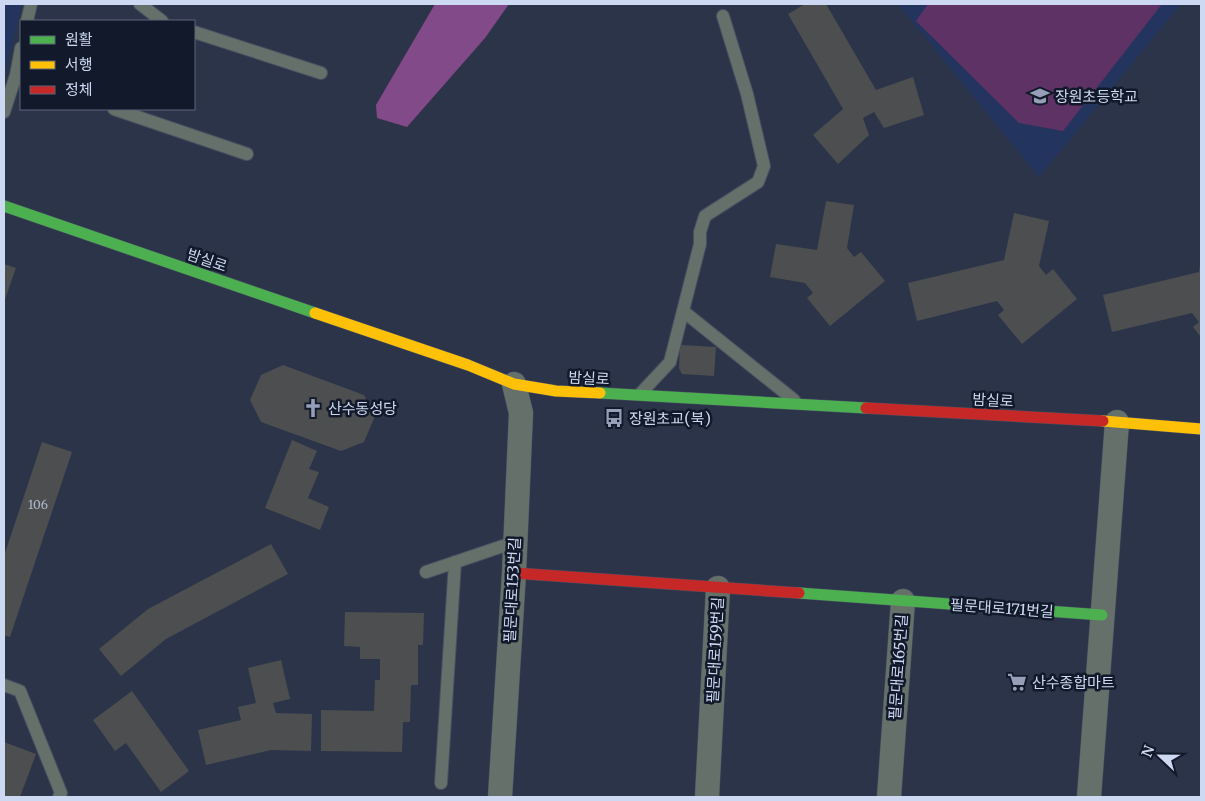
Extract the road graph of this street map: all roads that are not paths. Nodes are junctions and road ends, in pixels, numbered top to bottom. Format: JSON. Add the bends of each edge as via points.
{"nodes":[{"id":1,"x":31,"y":4,"type":"edge"},
{"id":2,"x":140,"y":4,"type":"edge"},
{"id":3,"x":723,"y":16,"type":"dead end"},
{"id":4,"x":27,"y":20,"type":"edge"},
{"id":5,"x":161,"y":20,"type":"edge"},
{"id":6,"x":195,"y":32,"type":"edge"},
{"id":7,"x":20,"y":57,"type":"edge"},
{"id":8,"x":321,"y":74,"type":"dead end"},
{"id":9,"x":18,"y":76,"type":"edge"},
{"id":10,"x":117,"y":110,"type":"edge"},
{"id":11,"x":4,"y":112,"type":"edge"},
{"id":12,"x":247,"y":154,"type":"dead end"},
{"id":13,"x":4,"y":206,"type":"edge"},
{"id":14,"x":683,"y":311,"type":"junction"},
{"id":15,"x":514,"y":384,"type":"junction"},
{"id":16,"x":639,"y":396,"type":"junction"},
{"id":17,"x":800,"y":405,"type":"junction"},
{"id":18,"x":1117,"y":422,"type":"junction"},
{"id":19,"x":1201,"y":430,"type":"edge"},
{"id":20,"x":515,"y":542,"type":"junction"},
{"id":21,"x":455,"y":562,"type":"junction"},
{"id":22,"x":426,"y":572,"type":"dead end"},
{"id":23,"x":514,"y":573,"type":"junction"},
{"id":24,"x":718,"y":588,"type":"junction"},
{"id":25,"x":903,"y":601,"type":"junction"},
{"id":26,"x":1102,"y":615,"type":"junction"},
{"id":27,"x":4,"y":685,"type":"edge"},
{"id":28,"x":441,"y":783,"type":"dead end"},
{"id":29,"x":59,"y":797,"type":"edge"},
{"id":30,"x":500,"y":797,"type":"edge"},
{"id":31,"x":707,"y":797,"type":"edge"},
{"id":32,"x":889,"y":797,"type":"edge"},
{"id":33,"x":1088,"y":797,"type":"edge"}],
"edges":[{"from":1,"to":4,"type":"lane"},
{"from":2,"to":5,"type":"lane"},
{"from":3,"to":14,"type":"lane","via":[[747,94],[764,166],[758,182],[705,216]]},
{"from":6,"to":8,"type":"lane"},
{"from":7,"to":9,"type":"lane"},
{"from":9,"to":11,"type":"lane"},
{"from":10,"to":12,"type":"lane"},
{"from":13,"to":15,"type":"main road","name":"밤실로","via":[[468,365]]},
{"from":14,"to":16,"type":"lane","via":[[670,362]]},
{"from":14,"to":17,"type":"lane"},
{"from":15,"to":16,"type":"main road","name":"밤실로","via":[[556,391]]},
{"from":15,"to":20,"type":"street","name":"필문대로153번길","via":[[521,413]]},
{"from":16,"to":17,"type":"main road","name":"밤실로"},
{"from":17,"to":18,"type":"main road","name":"밤실로"},
{"from":18,"to":19,"type":"main road","name":"밤실로"},
{"from":18,"to":26,"type":"street"},
{"from":20,"to":21,"type":"lane"},
{"from":20,"to":23,"type":"street","name":"필문대로153번길"},
{"from":21,"to":22,"type":"lane"},
{"from":21,"to":28,"type":"lane"},
{"from":23,"to":24,"type":"main road","name":"필문대로159번길"},
{"from":23,"to":30,"type":"street","name":"필문대로153번길"},
{"from":24,"to":25,"type":"main road","name":"필문대로165번길"},
{"from":24,"to":31,"type":"street","name":"필문대로159번길"},
{"from":25,"to":26,"type":"main road","name":"필문대로171번길"},
{"from":25,"to":32,"type":"street","name":"필문대로165번길"},
{"from":26,"to":33,"type":"street"},
{"from":27,"to":29,"type":"lane","via":[[20,691],[61,793]]}]}
